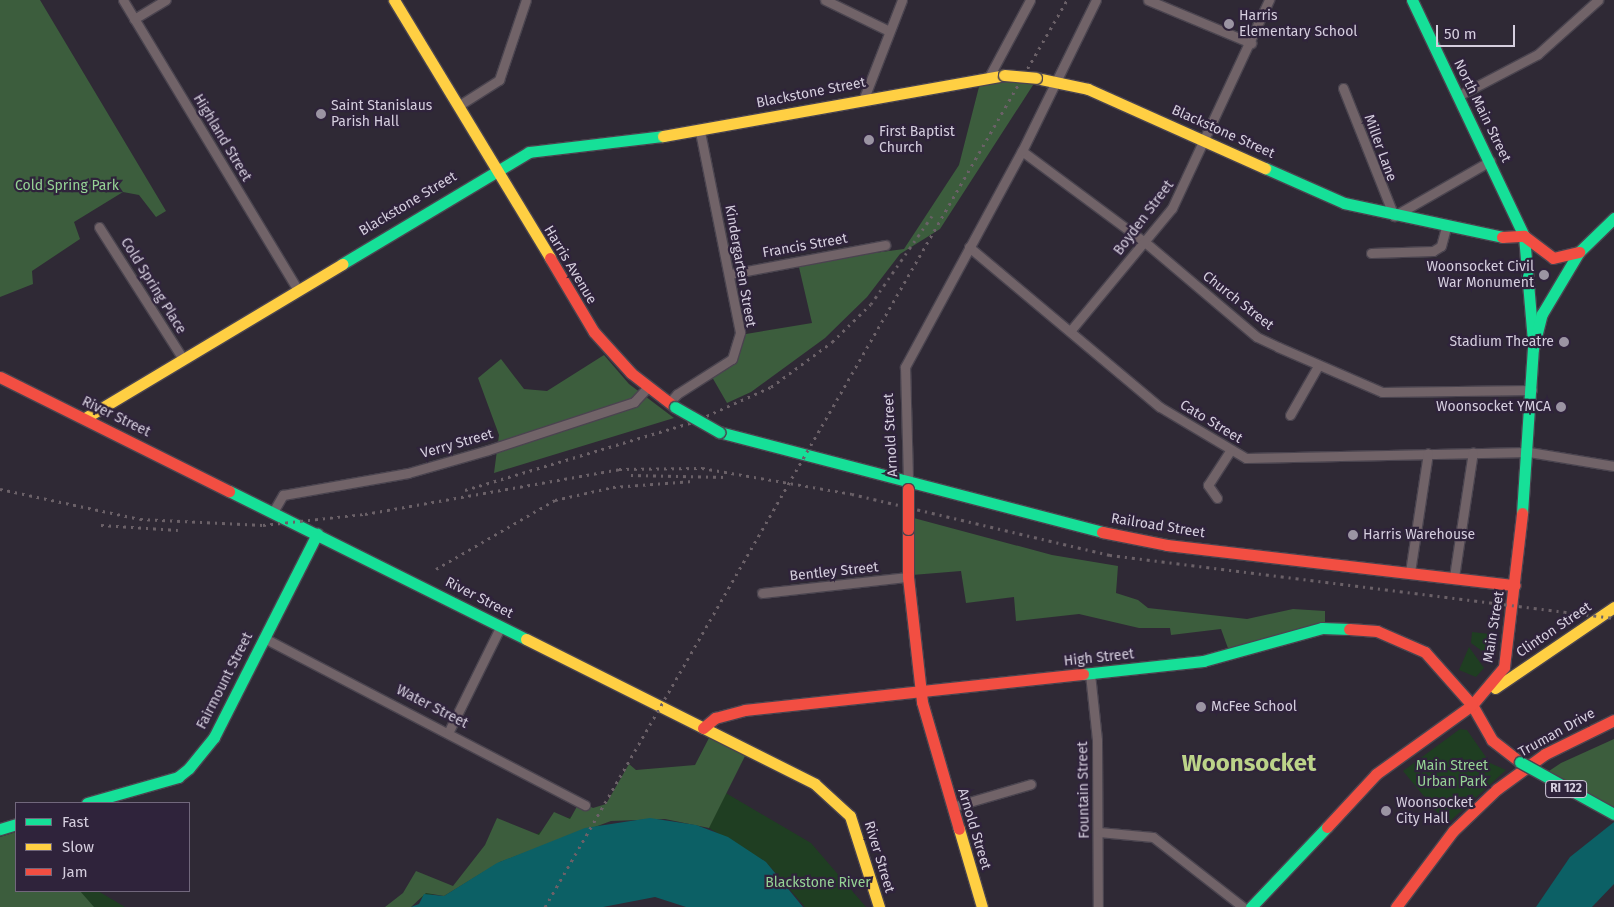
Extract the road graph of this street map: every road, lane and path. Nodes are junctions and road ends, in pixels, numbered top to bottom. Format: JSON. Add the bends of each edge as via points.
{"nodes":[{"id":1,"x":123,"y":0,"type":"edge"},
{"id":2,"x":166,"y":0,"type":"edge"},
{"id":3,"x":394,"y":0,"type":"edge"},
{"id":4,"x":526,"y":0,"type":"edge"},
{"id":5,"x":824,"y":0,"type":"edge"},
{"id":6,"x":902,"y":0,"type":"edge"},
{"id":7,"x":1030,"y":0,"type":"edge"},
{"id":8,"x":1096,"y":0,"type":"edge"},
{"id":9,"x":1148,"y":0,"type":"edge"},
{"id":10,"x":1269,"y":0,"type":"edge"},
{"id":11,"x":1412,"y":0,"type":"edge"},
{"id":12,"x":1598,"y":0,"type":"edge"},
{"id":13,"x":134,"y":20,"type":"junction"},
{"id":14,"x":889,"y":32,"type":"junction"},
{"id":15,"x":1250,"y":43,"type":"junction"},
{"id":16,"x":990,"y":75,"type":"junction"},
{"id":17,"x":1054,"y":80,"type":"junction"},
{"id":18,"x":1344,"y":88,"type":"dead end"},
{"id":19,"x":1458,"y":96,"type":"junction"},
{"id":20,"x":864,"y":98,"type":"junction"},
{"id":21,"x":458,"y":106,"type":"junction"},
{"id":22,"x":700,"y":131,"type":"junction"},
{"id":23,"x":1206,"y":141,"type":"junction"},
{"id":24,"x":1022,"y":151,"type":"junction"},
{"id":25,"x":1490,"y":161,"type":"junction"},
{"id":26,"x":495,"y":169,"type":"junction"},
{"id":27,"x":1394,"y":216,"type":"junction"},
{"id":28,"x":1614,"y":218,"type":"edge"},
{"id":29,"x":99,"y":227,"type":"dead end"},
{"id":30,"x":1446,"y":227,"type":"junction"},
{"id":31,"x":1524,"y":236,"type":"junction"},
{"id":32,"x":1146,"y":243,"type":"junction"},
{"id":33,"x":885,"y":245,"type":"dead end"},
{"id":34,"x":968,"y":247,"type":"junction"},
{"id":35,"x":1579,"y":252,"type":"junction"},
{"id":36,"x":1371,"y":254,"type":"dead end"},
{"id":37,"x":730,"y":274,"type":"junction"},
{"id":38,"x":297,"y":289,"type":"junction"},
{"id":39,"x":1071,"y":330,"type":"junction"},
{"id":40,"x":1532,"y":349,"type":"junction"},
{"id":41,"x":183,"y":360,"type":"junction"},
{"id":42,"x":1318,"y":366,"type":"junction"},
{"id":43,"x":0,"y":377,"type":"edge"},
{"id":44,"x":648,"y":387,"type":"junction"},
{"id":45,"x":1532,"y":390,"type":"junction"},
{"id":46,"x":672,"y":405,"type":"junction"},
{"id":47,"x":1290,"y":415,"type":"dead end"},
{"id":48,"x":85,"y":418,"type":"junction"},
{"id":49,"x":1230,"y":451,"type":"junction"},
{"id":50,"x":1473,"y":452,"type":"junction"},
{"id":51,"x":1529,"y":452,"type":"junction"},
{"id":52,"x":804,"y":453,"type":"joint"},
{"id":53,"x":1428,"y":453,"type":"junction"},
{"id":54,"x":1614,"y":466,"type":"edge"},
{"id":55,"x":908,"y":484,"type":"junction"},
{"id":56,"x":1217,"y":498,"type":"dead end"},
{"id":57,"x":273,"y":512,"type":"junction"},
{"id":58,"x":316,"y":534,"type":"junction"},
{"id":59,"x":1410,"y":572,"type":"junction"},
{"id":60,"x":908,"y":577,"type":"junction"},
{"id":61,"x":1454,"y":577,"type":"junction"},
{"id":62,"x":1515,"y":585,"type":"junction"},
{"id":63,"x":762,"y":593,"type":"dead end"},
{"id":64,"x":1614,"y":607,"type":"edge"},
{"id":65,"x":501,"y":626,"type":"junction"},
{"id":66,"x":264,"y":638,"type":"junction"},
{"id":67,"x":1506,"y":650,"type":"junction"},
{"id":68,"x":1528,"y":666,"type":"junction"},
{"id":69,"x":1090,"y":674,"type":"junction"},
{"id":70,"x":920,"y":692,"type":"junction"},
{"id":71,"x":1486,"y":694,"type":"junction"},
{"id":72,"x":1472,"y":705,"type":"junction"},
{"id":73,"x":1614,"y":720,"type":"edge"},
{"id":74,"x":703,"y":728,"type":"junction"},
{"id":75,"x":449,"y":731,"type":"junction"},
{"id":76,"x":1031,"y":784,"type":"dead end"},
{"id":77,"x":90,"y":802,"type":"edge"},
{"id":78,"x":585,"y":805,"type":"dead end"},
{"id":79,"x":952,"y":807,"type":"junction"},
{"id":80,"x":1614,"y":814,"type":"edge"},
{"id":81,"x":15,"y":824,"type":"edge"},
{"id":82,"x":0,"y":828,"type":"edge"},
{"id":83,"x":1099,"y":832,"type":"junction"},
{"id":84,"x":879,"y":907,"type":"edge"},
{"id":85,"x":982,"y":907,"type":"edge"},
{"id":86,"x":1098,"y":907,"type":"edge"},
{"id":87,"x":1243,"y":907,"type":"edge"},
{"id":88,"x":1251,"y":907,"type":"edge"},
{"id":89,"x":1396,"y":907,"type":"edge"}],
"edges":[{"from":1,"to":13,"type":"street","name":"Highland Street"},
{"from":2,"to":13,"type":"street"},
{"from":3,"to":21,"type":"main road","name":"Harris Avenue"},
{"from":4,"to":21,"type":"street","via":[[499,80]]},
{"from":5,"to":14,"type":"street"},
{"from":6,"to":14,"type":"street"},
{"from":7,"to":16,"type":"street"},
{"from":8,"to":17,"type":"street","name":"Arnold Street"},
{"from":9,"to":15,"type":"street"},
{"from":10,"to":15,"type":"street","name":"Boyden Street"},
{"from":11,"to":19,"type":"main road","name":"North Main Street"},
{"from":12,"to":19,"type":"street","via":[[1538,54]]},
{"from":13,"to":38,"type":"street","name":"Highland Street"},
{"from":14,"to":20,"type":"street"},
{"from":15,"to":23,"type":"street","name":"Boyden Street"},
{"from":16,"to":17,"type":"main road","name":"Blackstone Street","bridge":true},
{"from":16,"to":20,"type":"main road","name":"Blackstone Street"},
{"from":17,"to":23,"type":"main road","name":"Blackstone Street","via":[[1088,89]]},
{"from":17,"to":24,"type":"street","name":"Arnold Street"},
{"from":18,"to":27,"type":"street","name":"Miller Lane"},
{"from":19,"to":25,"type":"main road","name":"North Main Street"},
{"from":20,"to":22,"type":"main road","name":"Blackstone Street"},
{"from":21,"to":26,"type":"main road","name":"Harris Avenue"},
{"from":22,"to":26,"type":"main road","name":"Blackstone Street","via":[[616,145],[529,152]]},
{"from":22,"to":37,"type":"street","name":"Kindergarten Street"},
{"from":23,"to":27,"type":"main road","name":"Blackstone Street","via":[[1344,203]]},
{"from":23,"to":32,"type":"street","name":"Boyden Street","via":[[1177,200]]},
{"from":24,"to":32,"type":"street","name":"Church Street"},
{"from":24,"to":34,"type":"street","name":"Arnold Street"},
{"from":25,"to":27,"type":"street"},
{"from":25,"to":31,"type":"main road","name":"North Main Street"},
{"from":26,"to":38,"type":"main road","name":"Blackstone Street"},
{"from":26,"to":44,"type":"main road","name":"Harris Avenue","via":[[594,332]]},
{"from":27,"to":30,"type":"main road","name":"Blackstone Street"},
{"from":28,"to":35,"type":"main road","name":"Main Street"},
{"from":29,"to":41,"type":"street","name":"Cold Spring Place"},
{"from":30,"to":31,"type":"main road","name":"Blackstone Street","via":[[1496,237]]},
{"from":30,"to":36,"type":"street","via":[[1441,246],[1433,251]]},
{"from":31,"to":35,"type":"main road","via":[[1553,258]]},
{"from":31,"to":40,"type":"main road"},
{"from":32,"to":39,"type":"street","name":"Boyden Street"},
{"from":32,"to":42,"type":"street","name":"Church Street","via":[[1258,337]]},
{"from":33,"to":37,"type":"street","name":"Francis Street"},
{"from":34,"to":39,"type":"street","name":"Cato Street"},
{"from":34,"to":55,"type":"street","name":"Arnold Street","via":[[905,367]]},
{"from":35,"to":40,"type":"main road","name":"Main Street","via":[[1542,314]]},
{"from":37,"to":46,"type":"street","name":"Kindergarten Street","via":[[740,332],[732,359],[676,394]]},
{"from":38,"to":41,"type":"main road","name":"Blackstone Street"},
{"from":39,"to":49,"type":"street","name":"Cato Street","via":[[1160,407]]},
{"from":40,"to":45,"type":"main road","name":"Main Street"},
{"from":41,"to":48,"type":"main road","name":"Blackstone Street"},
{"from":42,"to":45,"type":"street","name":"Church Street","via":[[1390,393]]},
{"from":42,"to":47,"type":"street"},
{"from":43,"to":48,"type":"main road","name":"River Street"},
{"from":44,"to":46,"type":"main road","name":"Harris Avenue"},
{"from":44,"to":57,"type":"street","name":"Verry Street","via":[[634,402],[488,450],[408,473],[283,495]]},
{"from":45,"to":51,"type":"main road","name":"Main Street"},
{"from":46,"to":52,"type":"main road","name":"Harris Avenue","bridge":true,"via":[[719,432]]},
{"from":48,"to":57,"type":"main road","name":"River Street"},
{"from":49,"to":53,"type":"street","name":"Cato Street","via":[[1246,458]]},
{"from":49,"to":56,"type":"street","via":[[1208,485]]},
{"from":50,"to":51,"type":"street","name":"Cato Street"},
{"from":50,"to":53,"type":"street","name":"Cato Street"},
{"from":50,"to":61,"type":"street"},
{"from":51,"to":54,"type":"street","name":"Cato Street"},
{"from":51,"to":62,"type":"main road","name":"Main Street"},
{"from":52,"to":55,"type":"main road","name":"Railroad Street"},
{"from":53,"to":59,"type":"street"},
{"from":55,"to":59,"type":"main road","name":"Railroad Street","via":[[1167,545]]},
{"from":55,"to":60,"type":"main road","name":"Arnold Street","bridge":true},
{"from":57,"to":58,"type":"main road","name":"River Street"},
{"from":58,"to":65,"type":"main road","name":"River Street"},
{"from":58,"to":66,"type":"main road","name":"Fairmount Street"},
{"from":59,"to":61,"type":"main road","name":"Railroad Street"},
{"from":60,"to":63,"type":"street","name":"Bentley Street"},
{"from":60,"to":70,"type":"main road","name":"Arnold Street"},
{"from":61,"to":62,"type":"main road","name":"Railroad Street"},
{"from":62,"to":67,"type":"main road","name":"Main Street"},
{"from":64,"to":68,"type":"main road","name":"Clinton Street"},
{"from":65,"to":74,"type":"main road","name":"River Street"},
{"from":65,"to":75,"type":"street"},
{"from":66,"to":75,"type":"street","name":"Water Street"},
{"from":66,"to":77,"type":"main road","name":"Fairmount Street","via":[[214,737],[190,768],[178,777]]},
{"from":67,"to":68,"type":"main road","via":[[1517,663]]},
{"from":67,"to":71,"type":"main road","name":"Main Street","via":[[1500,678]]},
{"from":68,"to":71,"type":"main road","name":"Clinton Street"},
{"from":69,"to":70,"type":"main road","name":"High Street","number":"RI 122"},
{"from":69,"to":72,"type":"main road","name":"High Street","number":"RI 122","via":[[1203,661],[1322,628],[1358,629],[1377,631],[1425,652]]},
{"from":69,"to":83,"type":"street","name":"Fountain Street"},
{"from":70,"to":74,"type":"main road","name":"High Street","via":[[743,710],[715,718]]},
{"from":70,"to":79,"type":"main road","name":"Arnold Street"},
{"from":71,"to":72,"type":"main road","name":"Main Street"},
{"from":72,"to":80,"type":"main road","number":"RI 122","bridge":true,"via":[[1492,740],[1520,762]]},
{"from":72,"to":88,"type":"main road","name":"Main Street","via":[[1376,774]]},
{"from":73,"to":89,"type":"main road","name":"Truman Drive","via":[[1545,754],[1497,788],[1454,830]]},
{"from":74,"to":84,"type":"main road","name":"River Street","via":[[815,784],[841,805],[859,835]]},
{"from":75,"to":78,"type":"street","name":"Water Street"},
{"from":76,"to":79,"type":"street"},
{"from":79,"to":85,"type":"main road","name":"Arnold Street"},
{"from":81,"to":82,"type":"main road"},
{"from":83,"to":86,"type":"street","name":"Fountain Street"},
{"from":83,"to":87,"type":"street","via":[[1153,837]]}]}
